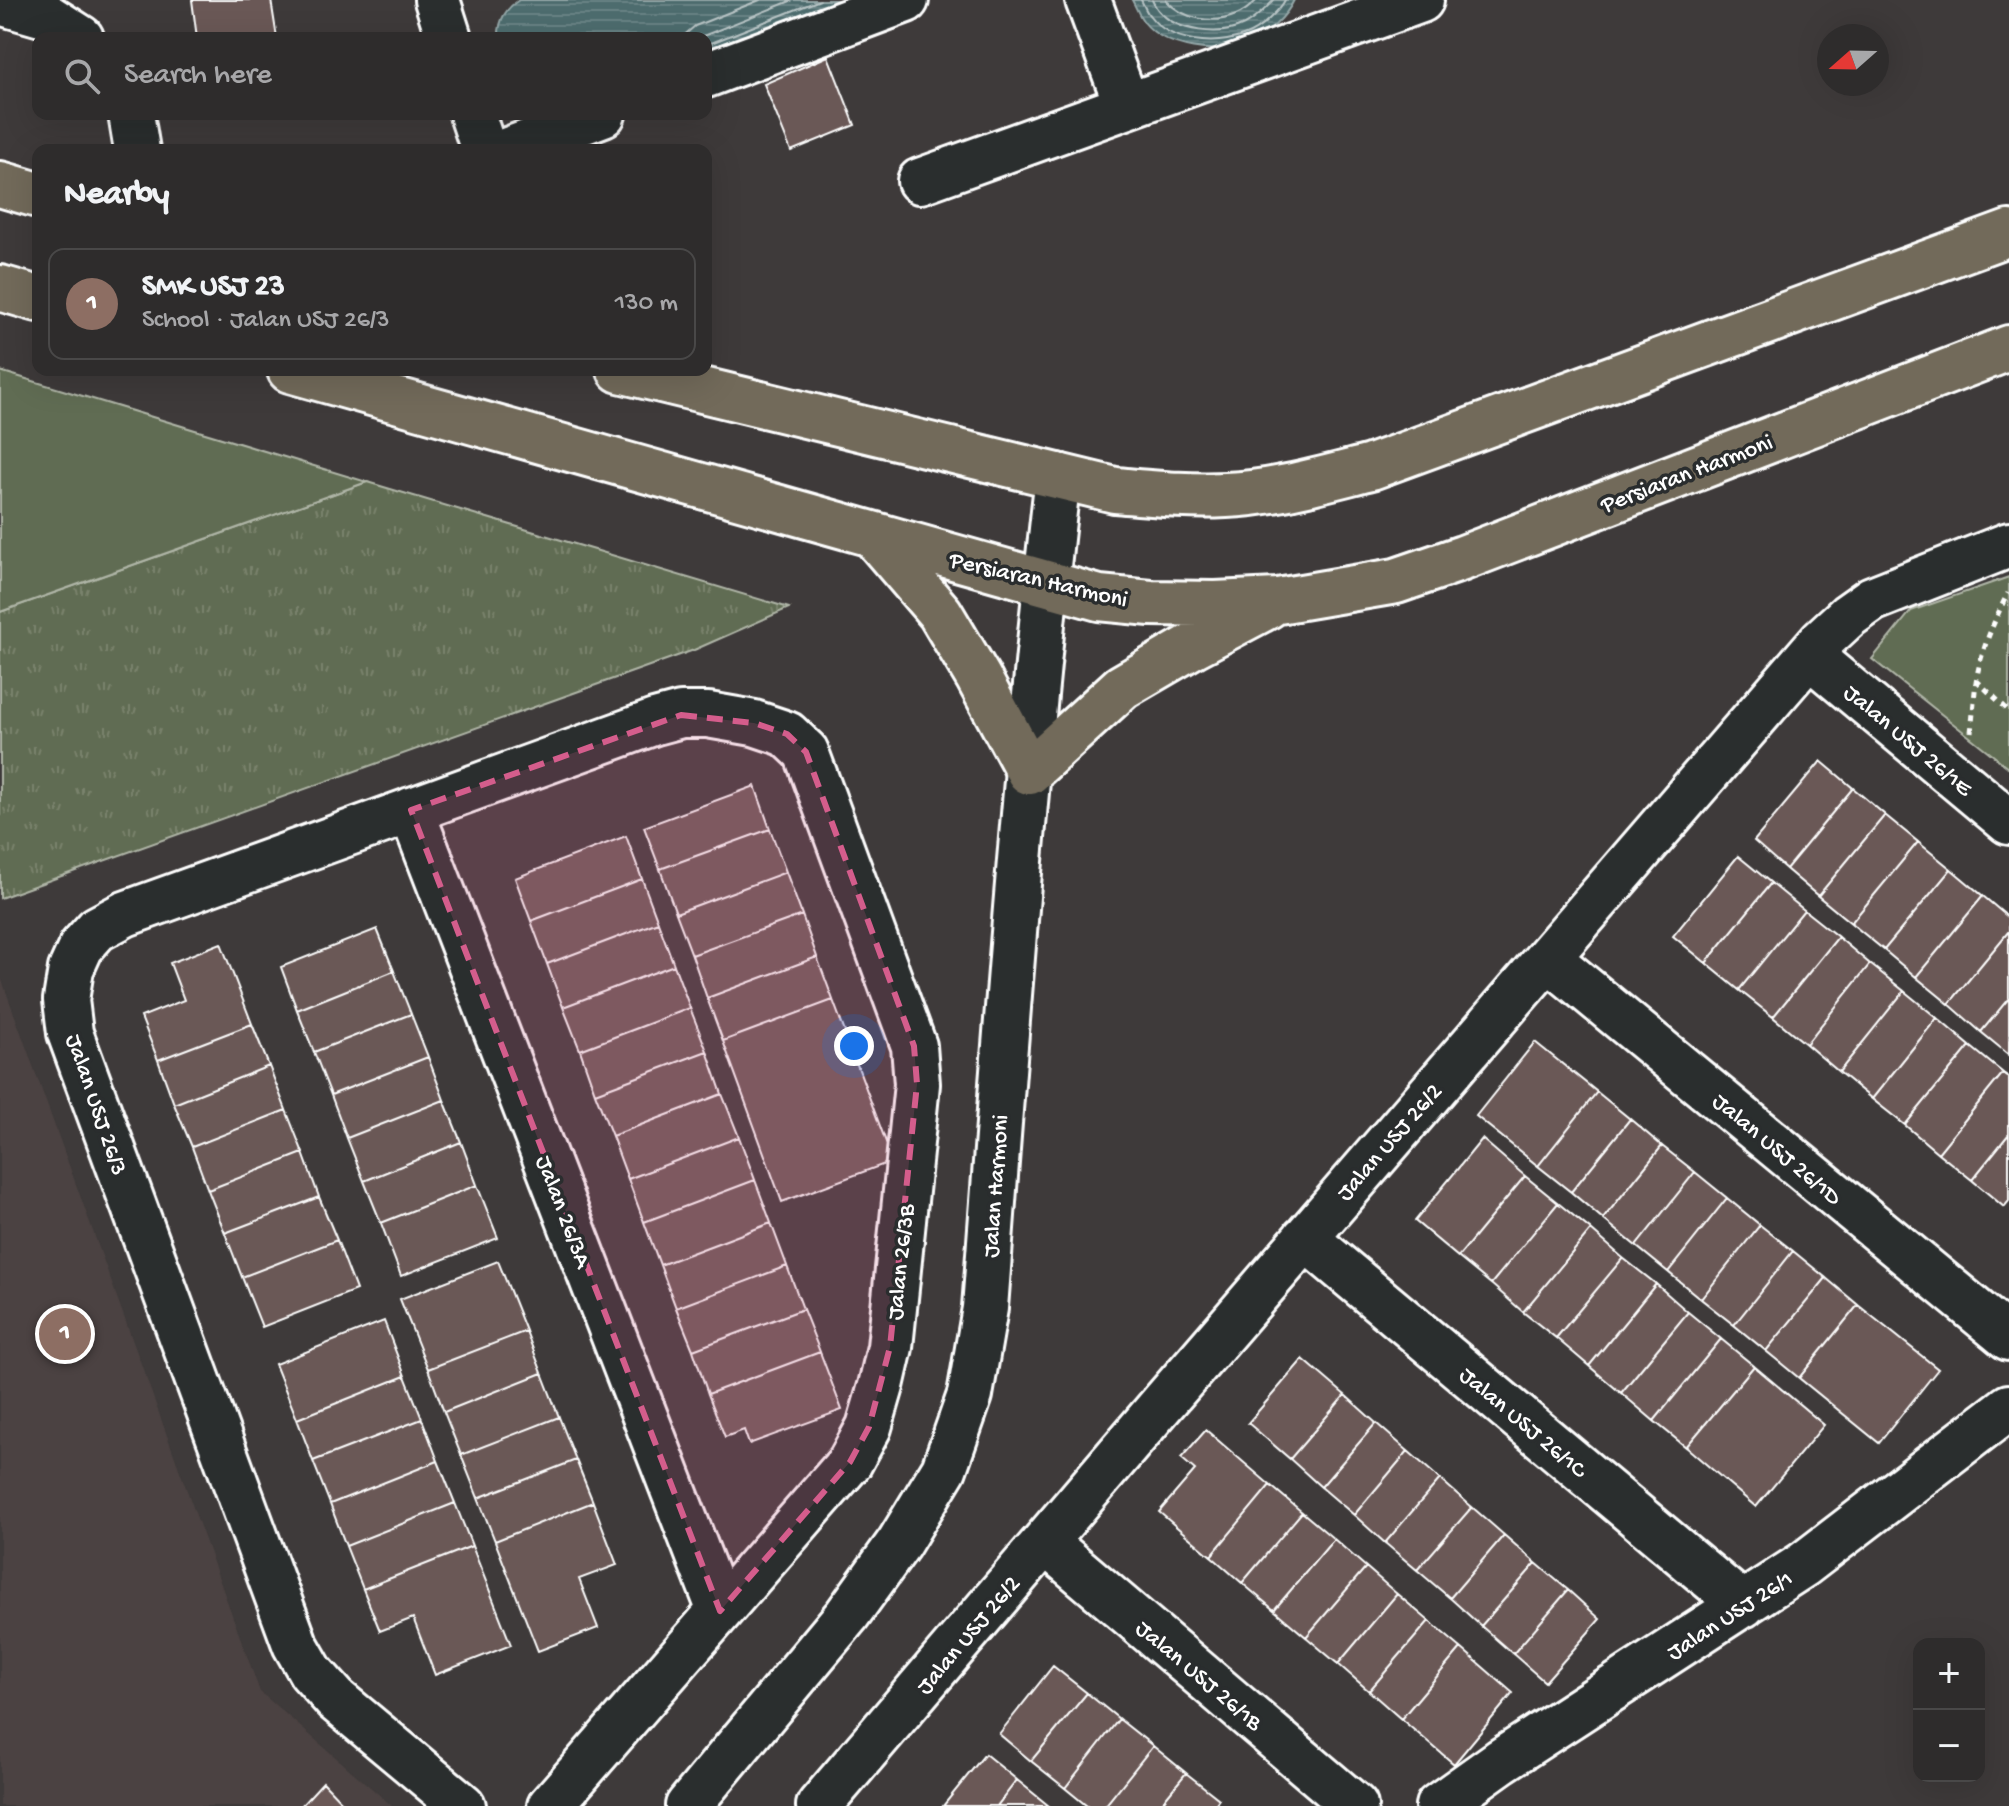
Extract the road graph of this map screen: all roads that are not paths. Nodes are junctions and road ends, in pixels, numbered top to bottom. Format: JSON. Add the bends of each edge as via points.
{"nodes":[{"id":1,"x":437,"y":0,"type":"edge"},
{"id":2,"x":906,"y":0,"type":"edge"},
{"id":3,"x":1088,"y":0,"type":"edge"},
{"id":4,"x":1421,"y":0,"type":"edge"},
{"id":5,"x":0,"y":2,"type":"edge"},
{"id":6,"x":1358,"y":11,"type":"edge"},
{"id":7,"x":72,"y":32,"type":"edge"},
{"id":8,"x":447,"y":32,"type":"edge"},
{"id":9,"x":712,"y":73,"type":"edge"},
{"id":10,"x":1127,"y":106,"type":"junction"},
{"id":11,"x":133,"y":120,"type":"edge"},
{"id":12,"x":474,"y":120,"type":"edge"},
{"id":13,"x":587,"y":120,"type":"edge"},
{"id":14,"x":136,"y":144,"type":"edge"},
{"id":15,"x":482,"y":144,"type":"edge"},
{"id":16,"x":524,"y":144,"type":"edge"},
{"id":17,"x":920,"y":181,"type":"dead end"},
{"id":18,"x":0,"y":184,"type":"edge"},
{"id":19,"x":32,"y":193,"type":"edge"},
{"id":20,"x":2009,"y":233,"type":"edge"},
{"id":21,"x":0,"y":288,"type":"edge"},
{"id":22,"x":32,"y":297,"type":"edge"},
{"id":23,"x":2009,"y":348,"type":"edge"},
{"id":24,"x":311,"y":376,"type":"edge"},
{"id":25,"x":645,"y":376,"type":"edge"},
{"id":26,"x":1058,"y":476,"type":"junction"},
{"id":27,"x":873,"y":535,"type":"junction"},
{"id":28,"x":2009,"y":545,"type":"edge"},
{"id":29,"x":1046,"y":584,"type":"junction"},
{"id":30,"x":1278,"y":601,"type":"junction"},
{"id":31,"x":1809,"y":655,"type":"junction"},
{"id":32,"x":681,"y":715,"type":"joint"},
{"id":33,"x":1029,"y":772,"type":"junction"},
{"id":34,"x":411,"y":810,"type":"junction"},
{"id":35,"x":2009,"y":822,"type":"edge"},
{"id":36,"x":1548,"y":958,"type":"junction"},
{"id":37,"x":1305,"y":1238,"type":"junction"},
{"id":38,"x":2009,"y":1338,"type":"edge"},
{"id":39,"x":2009,"y":1407,"type":"edge"},
{"id":40,"x":1045,"y":1542,"type":"junction"},
{"id":41,"x":1743,"y":1605,"type":"junction"},
{"id":42,"x":720,"y":1611,"type":"junction"},
{"id":43,"x":463,"y":1806,"type":"edge"},
{"id":44,"x":550,"y":1806,"type":"edge"},
{"id":45,"x":688,"y":1806,"type":"edge"},
{"id":46,"x":819,"y":1806,"type":"edge"},
{"id":47,"x":1355,"y":1806,"type":"edge"},
{"id":48,"x":1438,"y":1806,"type":"edge"}],
"edges":[{"from":1,"to":8,"type":"street"},
{"from":2,"to":9,"type":"street"},
{"from":3,"to":10,"type":"street"},
{"from":4,"to":6,"type":"street"},
{"from":5,"to":7,"type":"street","via":[[45,15]]},
{"from":6,"to":10,"type":"street"},
{"from":10,"to":17,"type":"street"},
{"from":11,"to":14,"type":"street"},
{"from":12,"to":15,"type":"street"},
{"from":13,"to":16,"type":"street"},
{"from":18,"to":19,"type":"main road"},
{"from":20,"to":26,"type":"main road","via":[[1371,467],[1296,486],[1228,495],[1115,490]]},
{"from":21,"to":22,"type":"main road"},
{"from":23,"to":30,"type":"main road","name":"Persiaran Harmoni","via":[[1463,558],[1396,581]]},
{"from":24,"to":27,"type":"main road","name":"Persiaran Harmoni"},
{"from":25,"to":26,"type":"main road"},
{"from":26,"to":29,"type":"street","name":"Jalan Harmoni"},
{"from":27,"to":29,"type":"main road","name":"Persiaran Harmoni"},
{"from":27,"to":33,"type":"main road","via":[[940,613]]},
{"from":28,"to":31,"type":"street","name":"Jalan USJ 26/2","via":[[1872,599]]},
{"from":29,"to":30,"type":"main road","name":"Persiaran Harmoni","via":[[1099,598],[1151,603]]},
{"from":29,"to":33,"type":"street","name":"Jalan Harmoni"},
{"from":30,"to":33,"type":"main road","via":[[1122,687]]},
{"from":31,"to":35,"type":"street","name":"Jalan USJ 26/1E"},
{"from":31,"to":36,"type":"street","name":"Jalan USJ 26/2"},
{"from":32,"to":34,"type":"street","name":"Jalan USJ 26/3"},
{"from":32,"to":42,"type":"street","name":"Jalan 26/3B","via":[[754,723],[787,734],[806,752],[914,1046],[917,1084],[890,1347],[869,1427],[850,1462]]},
{"from":33,"to":45,"type":"street","name":"Jalan Harmoni","via":[[985,1308],[970,1395],[944,1469],[899,1543],[847,1615]]},
{"from":34,"to":42,"type":"street","name":"Jalan 26/3A"},
{"from":34,"to":43,"type":"street","name":"Jalan USJ 26/3","via":[[125,914],[97,929],[71,969],[66,1000],[70,1033],[295,1644],[336,1700]]},
{"from":36,"to":37,"type":"street","name":"Jalan USJ 26/2"},
{"from":36,"to":38,"type":"street","name":"Jalan USJ 26/1D"},
{"from":37,"to":40,"type":"street","name":"Jalan USJ 26/2"},
{"from":37,"to":41,"type":"street","name":"Jalan USJ 26/1C"},
{"from":39,"to":41,"type":"street","name":"Jalan USJ 26/1"},
{"from":40,"to":46,"type":"street","name":"Jalan USJ 26/2"},
{"from":40,"to":47,"type":"street","name":"Jalan USJ 26/1B"},
{"from":41,"to":48,"type":"street","name":"Jalan USJ 26/1"},
{"from":42,"to":44,"type":"street","name":"Jalan 26/3B"}]}
